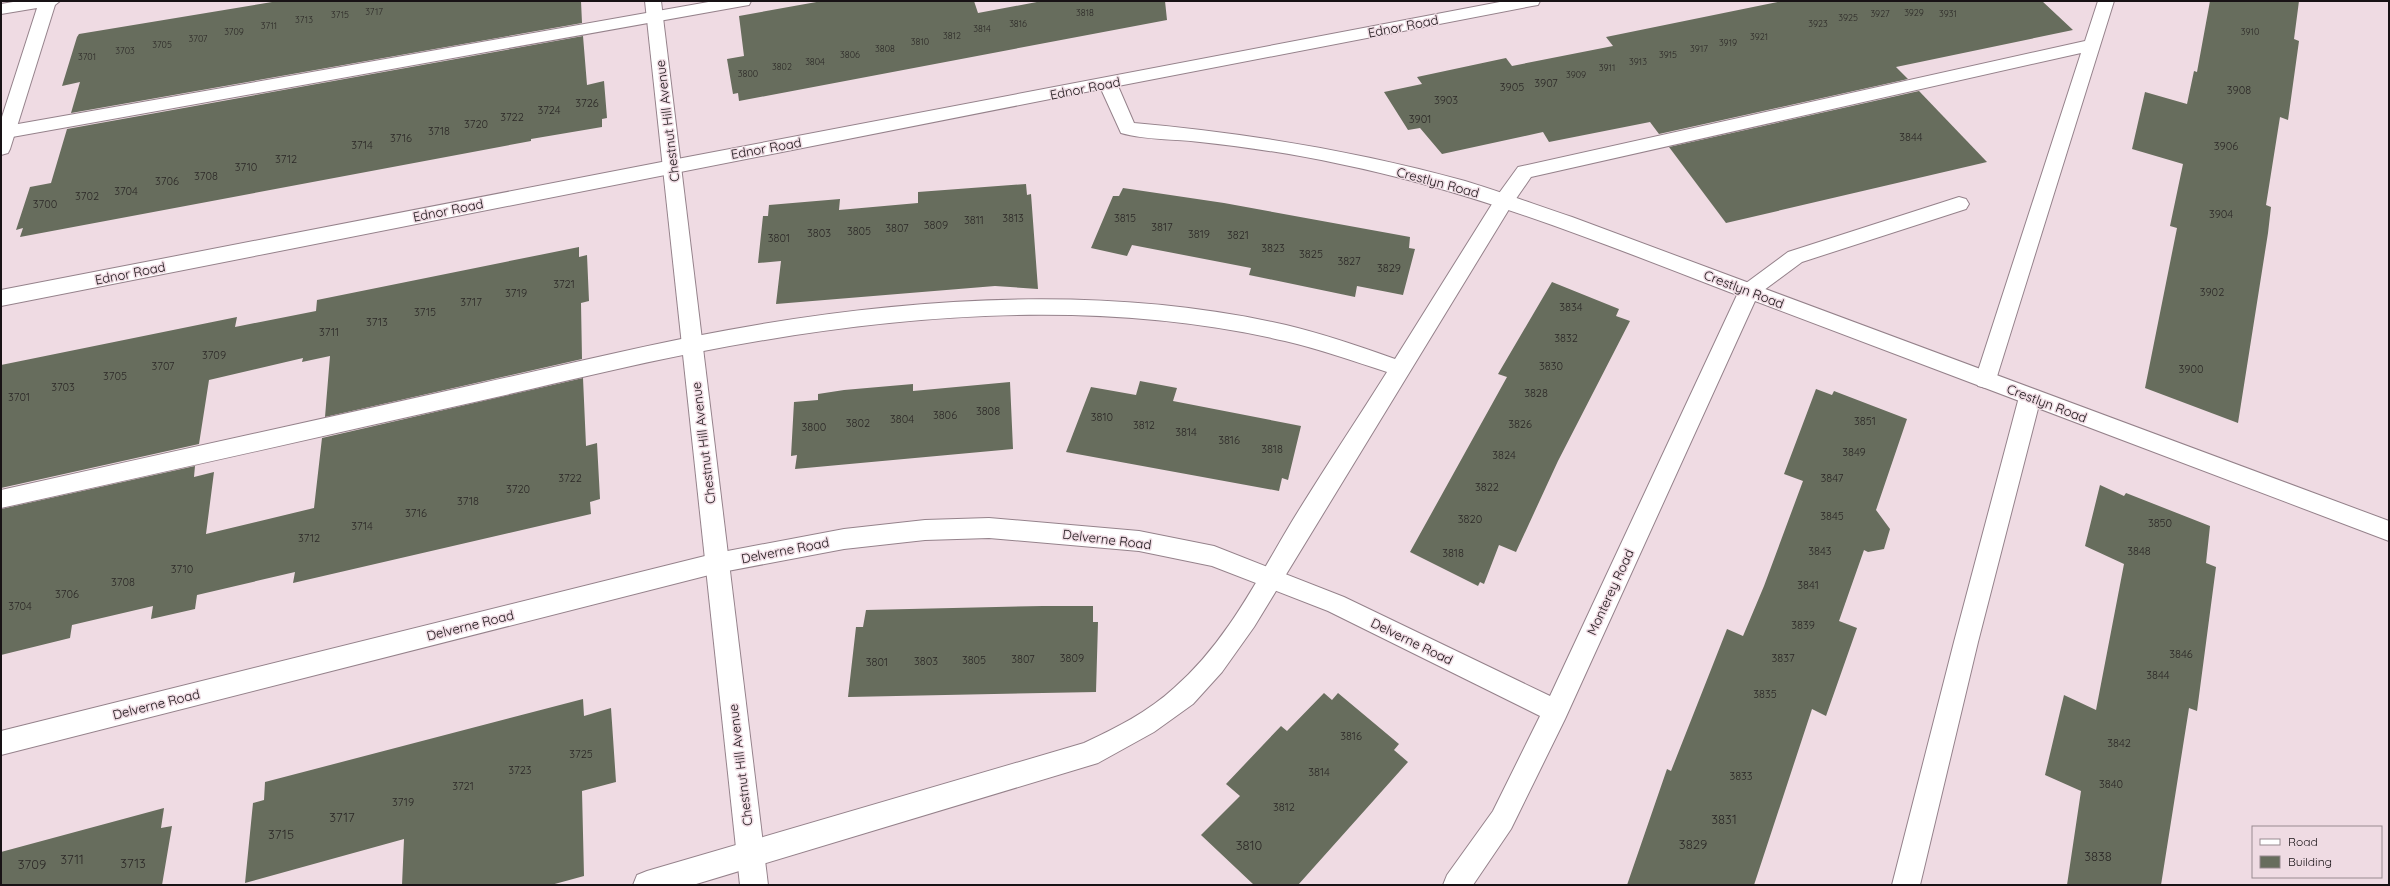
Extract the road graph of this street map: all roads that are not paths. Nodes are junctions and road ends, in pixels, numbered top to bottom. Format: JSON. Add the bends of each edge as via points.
{"nodes":[{"id":1,"x":49,"y":1,"type":"edge"},
{"id":2,"x":743,"y":1,"type":"edge"},
{"id":3,"x":1532,"y":1,"type":"edge"},
{"id":4,"x":2106,"y":1,"type":"edge"},
{"id":5,"x":1,"y":9,"type":"edge"},
{"id":6,"x":654,"y":9,"type":"edge"},
{"id":7,"x":2092,"y":45,"type":"junction"},
{"id":8,"x":1108,"y":84,"type":"junction"},
{"id":9,"x":4,"y":132,"type":"edge"},
{"id":10,"x":1,"y":149,"type":"edge"},
{"id":11,"x":672,"y":166,"type":"junction"},
{"id":12,"x":1504,"y":201,"type":"junction"},
{"id":13,"x":1959,"y":204,"type":"dead end"},
{"id":14,"x":1749,"y":291,"type":"junction"},
{"id":15,"x":1,"y":298,"type":"edge"},
{"id":16,"x":692,"y":346,"type":"junction"},
{"id":17,"x":1401,"y":369,"type":"junction"},
{"id":18,"x":1986,"y":380,"type":"junction"},
{"id":19,"x":2030,"y":396,"type":"junction"},
{"id":20,"x":1,"y":499,"type":"edge"},
{"id":21,"x":2389,"y":531,"type":"edge"},
{"id":22,"x":717,"y":563,"type":"junction"},
{"id":23,"x":1269,"y":579,"type":"junction"},
{"id":24,"x":1556,"y":710,"type":"junction"},
{"id":25,"x":1,"y":743,"type":"edge"},
{"id":26,"x":751,"y":855,"type":"junction"},
{"id":27,"x":648,"y":885,"type":"edge"},
{"id":28,"x":754,"y":885,"type":"edge"},
{"id":29,"x":1457,"y":885,"type":"edge"},
{"id":30,"x":1906,"y":885,"type":"edge"}],
"edges":[{"from":1,"to":5,"type":"street"},
{"from":1,"to":9,"type":"street"},
{"from":2,"to":6,"type":"street"},
{"from":3,"to":8,"type":"street","name":"Ednor Road"},
{"from":4,"to":7,"type":"street"},
{"from":6,"to":9,"type":"street"},
{"from":6,"to":11,"type":"street","name":"Chestnut Hill Avenue"},
{"from":7,"to":12,"type":"street","via":[[1525,172]]},
{"from":7,"to":18,"type":"street"},
{"from":8,"to":11,"type":"street","name":"Ednor Road"},
{"from":8,"to":12,"type":"street","name":"Crestlyn Road","via":[[1127,128],[1188,133],[1313,152],[1412,174]]},
{"from":9,"to":10,"type":"street"},
{"from":11,"to":15,"type":"street","name":"Ednor Road"},
{"from":11,"to":16,"type":"street","name":"Chestnut Hill Avenue"},
{"from":12,"to":14,"type":"street","name":"Crestlyn Road"},
{"from":12,"to":17,"type":"street"},
{"from":13,"to":14,"type":"street","via":[[1796,257]]},
{"from":14,"to":18,"type":"street","name":"Crestlyn Road"},
{"from":14,"to":24,"type":"street","name":"Monterey Road"},
{"from":16,"to":17,"type":"street","via":[[777,330],[903,313],[1037,306],[1176,315],[1293,334]]},
{"from":16,"to":20,"type":"street"},
{"from":16,"to":22,"type":"street","name":"Chestnut Hill Avenue"},
{"from":17,"to":23,"type":"street"},
{"from":18,"to":19,"type":"street","name":"Crestlyn Road"},
{"from":19,"to":21,"type":"street","name":"Crestlyn Road"},
{"from":19,"to":30,"type":"street"},
{"from":22,"to":23,"type":"street","name":"Delverne Road","via":[[844,539],[925,530],[989,528],[1139,542],[1214,556]]},
{"from":22,"to":25,"type":"street","name":"Delverne Road"},
{"from":22,"to":26,"type":"street","name":"Chestnut Hill Avenue"},
{"from":23,"to":24,"type":"street","name":"Delverne Road","via":[[1336,604]]},
{"from":23,"to":26,"type":"street","via":[[1240,627],[1195,685],[1139,729],[1090,754]]},
{"from":24,"to":29,"type":"street","name":"Monterey Road","via":[[1502,820]]},
{"from":26,"to":27,"type":"street"},
{"from":26,"to":28,"type":"street","name":"Chestnut Hill Avenue"}]}
